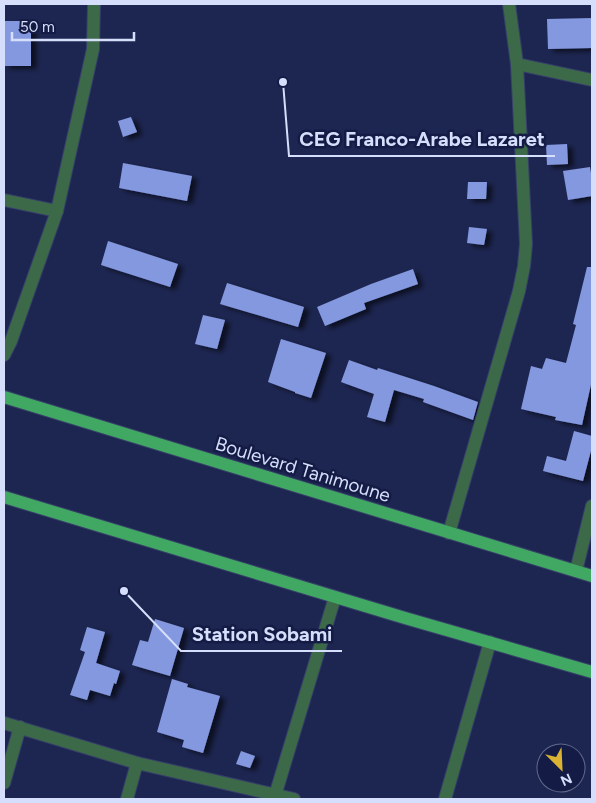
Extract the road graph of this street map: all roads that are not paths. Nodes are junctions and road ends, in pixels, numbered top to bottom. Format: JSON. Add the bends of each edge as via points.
{"nodes":[{"id":1,"x":94,"y":4,"type":"edge"},
{"id":2,"x":509,"y":4,"type":"edge"},
{"id":3,"x":517,"y":64,"type":"junction"},
{"id":4,"x":592,"y":80,"type":"edge"},
{"id":5,"x":4,"y":200,"type":"edge"},
{"id":6,"x":57,"y":212,"type":"junction"},
{"id":7,"x":4,"y":355,"type":"edge"},
{"id":8,"x":4,"y":397,"type":"edge"},
{"id":9,"x":4,"y":496,"type":"edge"},
{"id":10,"x":592,"y":506,"type":"edge"},
{"id":11,"x":450,"y":533,"type":"junction"},
{"id":12,"x":576,"y":571,"type":"junction"},
{"id":13,"x":592,"y":576,"type":"edge"},
{"id":14,"x":336,"y":597,"type":"junction"},
{"id":15,"x":490,"y":642,"type":"junction"},
{"id":16,"x":592,"y":672,"type":"edge"},
{"id":17,"x":4,"y":723,"type":"edge"},
{"id":18,"x":20,"y":727,"type":"junction"},
{"id":19,"x":137,"y":762,"type":"junction"},
{"id":20,"x":4,"y":783,"type":"edge"},
{"id":21,"x":274,"y":797,"type":"edge"},
{"id":22,"x":448,"y":798,"type":"edge"},
{"id":23,"x":126,"y":799,"type":"edge"},
{"id":24,"x":294,"y":799,"type":"edge"}],
"edges":[{"from":1,"to":6,"type":"street","via":[[93,49]]},
{"from":2,"to":3,"type":"street"},
{"from":3,"to":4,"type":"street"},
{"from":3,"to":11,"type":"street","via":[[526,244],[524,266]]},
{"from":5,"to":6,"type":"street"},
{"from":6,"to":7,"type":"street"},
{"from":8,"to":11,"type":"main road","name":"Boulevard Tanimoune"},
{"from":9,"to":14,"type":"main road"},
{"from":10,"to":12,"type":"street"},
{"from":11,"to":12,"type":"main road","name":"Boulevard Tanimoune"},
{"from":12,"to":13,"type":"main road","name":"Boulevard Tanimoune"},
{"from":14,"to":15,"type":"main road"},
{"from":14,"to":21,"type":"street"},
{"from":15,"to":16,"type":"main road"},
{"from":15,"to":22,"type":"street"},
{"from":17,"to":18,"type":"street"},
{"from":18,"to":19,"type":"street"},
{"from":18,"to":20,"type":"street"},
{"from":19,"to":21,"type":"street"},
{"from":19,"to":23,"type":"street"},
{"from":21,"to":24,"type":"street"}]}
